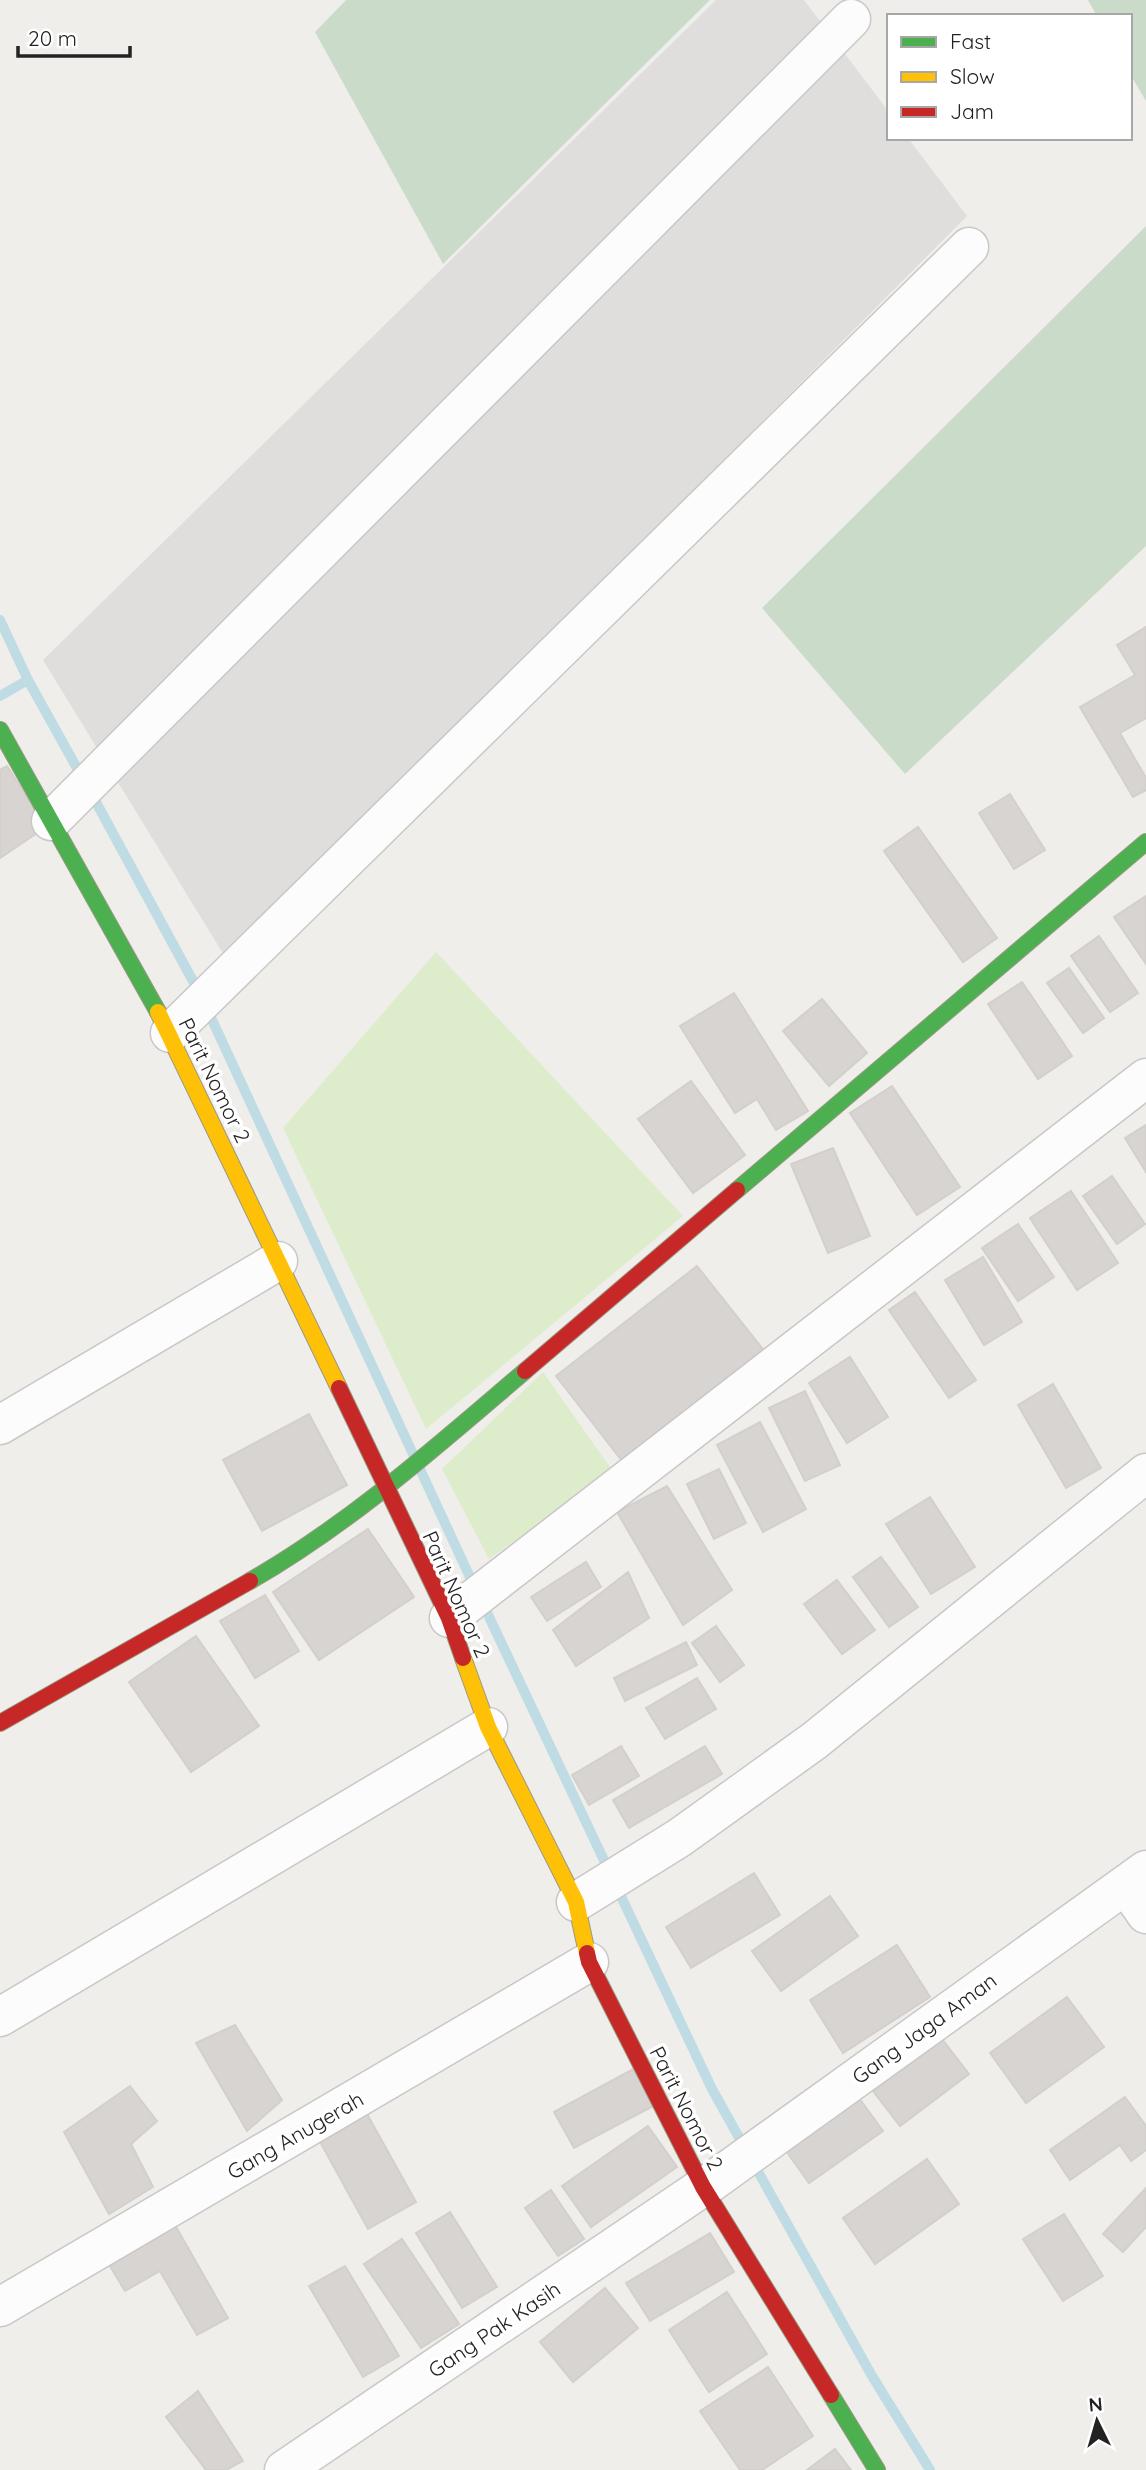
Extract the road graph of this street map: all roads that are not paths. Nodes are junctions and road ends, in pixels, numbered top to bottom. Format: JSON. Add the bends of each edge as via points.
{"nodes":[{"id":1,"x":851,"y":19,"type":"dead end"},
{"id":2,"x":969,"y":247,"type":"dead end"},
{"id":3,"x":1,"y":732,"type":"edge"},
{"id":4,"x":51,"y":821,"type":"junction"},
{"id":5,"x":1146,"y":842,"type":"edge"},
{"id":6,"x":170,"y":1033,"type":"junction"},
{"id":7,"x":1146,"y":1078,"type":"edge"},
{"id":8,"x":278,"y":1261,"type":"junction"},
{"id":9,"x":0,"y":1425,"type":"edge"},
{"id":10,"x":1146,"y":1473,"type":"edge"},
{"id":11,"x":386,"y":1489,"type":"junction"},
{"id":12,"x":449,"y":1618,"type":"junction"},
{"id":13,"x":0,"y":1723,"type":"edge"},
{"id":14,"x":488,"y":1727,"type":"junction"},
{"id":15,"x":1139,"y":1889,"type":"edge"},
{"id":16,"x":576,"y":1902,"type":"junction"},
{"id":17,"x":589,"y":1962,"type":"junction"},
{"id":18,"x":0,"y":2017,"type":"edge"},
{"id":19,"x":705,"y":2187,"type":"junction"},
{"id":20,"x":0,"y":2307,"type":"edge"},
{"id":21,"x":284,"y":2470,"type":"edge"},
{"id":22,"x":877,"y":2470,"type":"edge"}],
"edges":[{"from":1,"to":4,"type":"street"},
{"from":2,"to":6,"type":"street"},
{"from":3,"to":4,"type":"street","name":"Parit Nomor 2"},
{"from":4,"to":6,"type":"street","name":"Parit Nomor 2"},
{"from":5,"to":11,"type":"street"},
{"from":6,"to":8,"type":"street","name":"Parit Nomor 2"},
{"from":7,"to":12,"type":"street"},
{"from":8,"to":9,"type":"street"},
{"from":8,"to":11,"type":"street","name":"Parit Nomor 2"},
{"from":10,"to":16,"type":"street","via":[[814,1741],[679,1838]]},
{"from":11,"to":12,"type":"street","name":"Parit Nomor 2"},
{"from":11,"to":13,"type":"street","via":[[285,1561]]},
{"from":12,"to":14,"type":"street","name":"Parit Nomor 2"},
{"from":14,"to":16,"type":"street","name":"Parit Nomor 2"},
{"from":14,"to":18,"type":"street"},
{"from":15,"to":19,"type":"street","name":"Gang Jaga Aman","via":[[815,2106]]},
{"from":16,"to":17,"type":"street","name":"Parit Nomor 2"},
{"from":17,"to":19,"type":"street","name":"Parit Nomor 2"},
{"from":17,"to":20,"type":"street","name":"Gang Anugerah"},
{"from":19,"to":21,"type":"street","name":"Gang Pak Kasih"},
{"from":19,"to":22,"type":"street","name":"Parit Nomor 2"}]}
